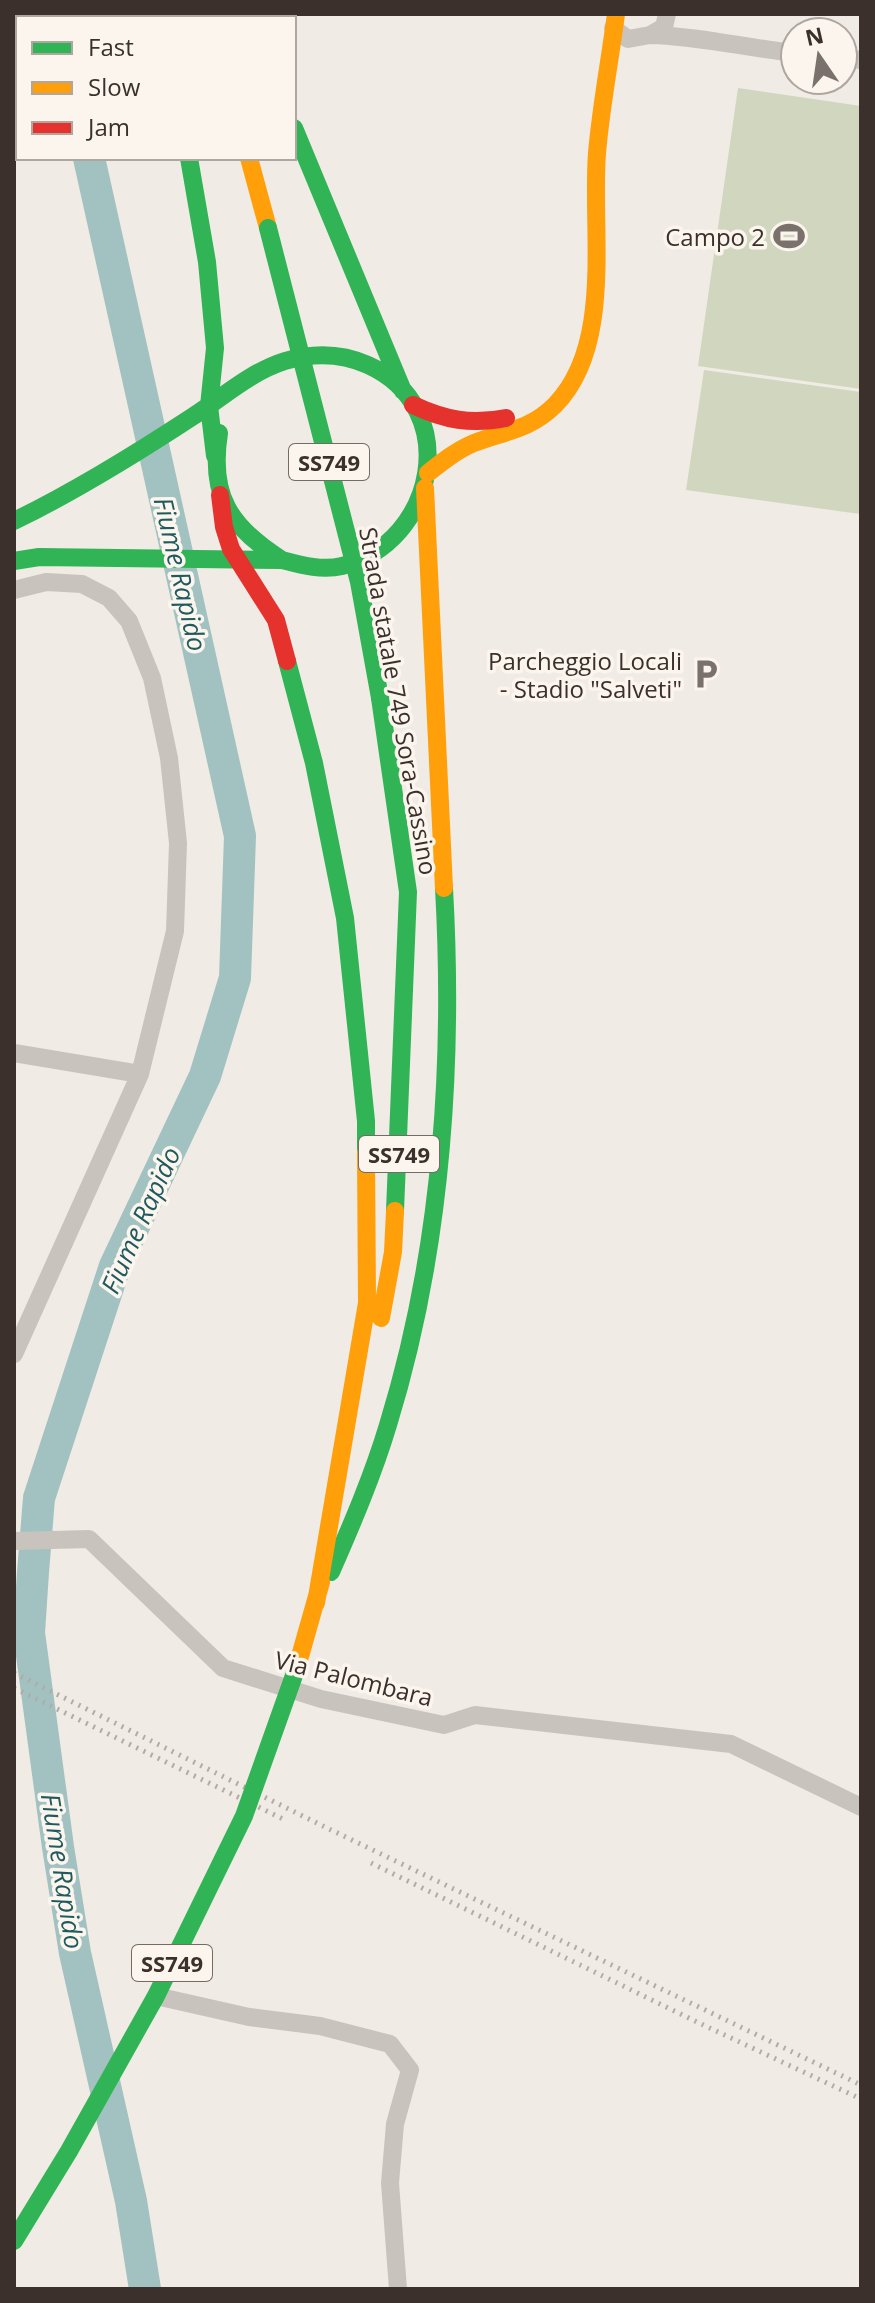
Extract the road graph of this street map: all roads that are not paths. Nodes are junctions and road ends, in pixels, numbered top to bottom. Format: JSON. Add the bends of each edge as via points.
{"nodes":[{"id":1,"x":667,"y":14,"type":"edge"},
{"id":2,"x":610,"y":19,"type":"edge"},
{"id":3,"x":650,"y":35,"type":"junction"},
{"id":4,"x":779,"y":51,"type":"edge"},
{"id":5,"x":296,"y":133,"type":"edge"},
{"id":6,"x":189,"y":160,"type":"edge"},
{"id":7,"x":250,"y":160,"type":"edge"},
{"id":8,"x":266,"y":370,"type":"junction"},
{"id":9,"x":408,"y":398,"type":"junction"},
{"id":10,"x":201,"y":412,"type":"junction"},
{"id":11,"x":215,"y":456,"type":"junction"},
{"id":12,"x":427,"y":480,"type":"junction"},
{"id":13,"x":220,"y":495,"type":"junction"},
{"id":14,"x":14,"y":521,"type":"edge"},
{"id":15,"x":282,"y":560,"type":"junction"},
{"id":16,"x":14,"y":561,"type":"edge"},
{"id":17,"x":240,"y":561,"type":"junction"},
{"id":18,"x":14,"y":590,"type":"edge"},
{"id":19,"x":14,"y":1053,"type":"edge"},
{"id":20,"x":140,"y":1074,"type":"junction"},
{"id":21,"x":14,"y":1354,"type":"edge"},
{"id":22,"x":14,"y":1541,"type":"edge"},
{"id":23,"x":316,"y":1603,"type":"junction"},
{"id":24,"x":861,"y":1807,"type":"edge"},
{"id":25,"x":156,"y":1996,"type":"junction"},
{"id":26,"x":14,"y":2241,"type":"edge"},
{"id":27,"x":398,"y":2289,"type":"edge"}],
"edges":[{"from":1,"to":3,"type":"street","via":[[664,27]]},
{"from":2,"to":3,"type":"street","via":[[628,39]]},
{"from":2,"to":9,"type":"main road","via":[[583,151],[578,323],[562,374],[539,401],[513,417],[477,425],[446,421]]},
{"from":2,"to":12,"type":"main road","via":[[597,153],[588,352],[574,382],[549,412],[514,433],[453,454]]},
{"from":3,"to":4,"type":"street"},
{"from":5,"to":9,"type":"main road"},
{"from":6,"to":10,"type":"main road","via":[[215,348]]},
{"from":7,"to":23,"type":"main road","name":"Strada statale 749 Sora-Cassino","number":"SS749","bridge":true,"via":[[359,582],[408,892],[393,1252],[360,1430]]},
{"from":8,"to":9,"type":"main road","via":[[323,354],[353,359],[380,372]]},
{"from":8,"to":10,"type":"main road","via":[[246,378]]},
{"from":8,"to":11,"type":"main road","via":[[235,398],[221,426]]},
{"from":9,"to":12,"type":"main road","via":[[423,427]]},
{"from":10,"to":11,"type":"main road"},
{"from":10,"to":14,"type":"main road"},
{"from":11,"to":13,"type":"main road"},
{"from":12,"to":15,"type":"main road","via":[[414,516],[395,539],[370,556],[342,566],[311,567]]},
{"from":12,"to":23,"type":"main road","via":[[447,951],[433,1213],[418,1312],[389,1426],[353,1526]]},
{"from":13,"to":15,"type":"main road","via":[[234,522],[255,544]]},
{"from":13,"to":17,"type":"main road","via":[[224,527]]},
{"from":15,"to":17,"type":"main road"},
{"from":16,"to":17,"type":"main road"},
{"from":17,"to":23,"type":"main road","via":[[276,620],[314,763],[345,918],[366,1121],[367,1303]]},
{"from":18,"to":20,"type":"street","via":[[46,582],[82,584],[109,598],[129,621],[152,678],[169,758],[178,843],[175,931]]},
{"from":19,"to":20,"type":"street"},
{"from":20,"to":21,"type":"street"},
{"from":22,"to":24,"type":"street","name":"Via Palombara","via":[[89,1539],[223,1668],[321,1699],[444,1725],[475,1715],[731,1744]]},
{"from":23,"to":25,"type":"main road","name":"Strada statale 749 Sora-Cassino","number":"SS749","bridge":true,"via":[[244,1816]]},
{"from":25,"to":26,"type":"main road","name":"Strada statale 749 Sora-Cassino","number":"SS749","bridge":true},
{"from":25,"to":27,"type":"street","via":[[390,2044],[410,2070],[395,2124],[390,2183]]}]}
